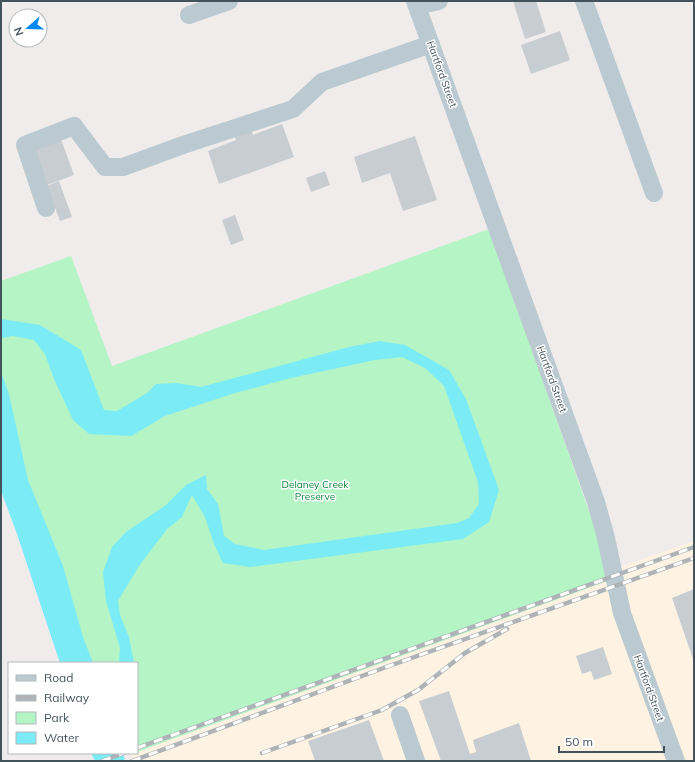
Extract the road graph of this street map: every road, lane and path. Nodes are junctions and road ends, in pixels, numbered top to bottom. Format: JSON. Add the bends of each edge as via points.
{"nodes":[{"id":1,"x":229,"y":1,"type":"edge"},
{"id":2,"x":438,"y":1,"type":"edge"},
{"id":3,"x":584,"y":1,"type":"edge"},
{"id":4,"x":416,"y":4,"type":"edge"},
{"id":5,"x":189,"y":15,"type":"dead end"},
{"id":6,"x":431,"y":44,"type":"junction"},
{"id":7,"x":654,"y":193,"type":"dead end"},
{"id":8,"x":46,"y":208,"type":"dead end"},
{"id":9,"x":400,"y":715,"type":"dead end"},
{"id":10,"x":416,"y":761,"type":"edge"},
{"id":11,"x":676,"y":761,"type":"edge"}],
"edges":[{"from":1,"to":5,"type":"street"},
{"from":2,"to":4,"type":"street"},
{"from":3,"to":7,"type":"street"},
{"from":4,"to":6,"type":"street","name":"Hartford Street"},
{"from":6,"to":8,"type":"street","via":[[322,82],[293,108],[124,166],[105,166],[74,126],[25,145]]},
{"from":6,"to":11,"type":"street","name":"Hartford Street","via":[[596,502],[622,613]]},
{"from":9,"to":10,"type":"street"}]}
